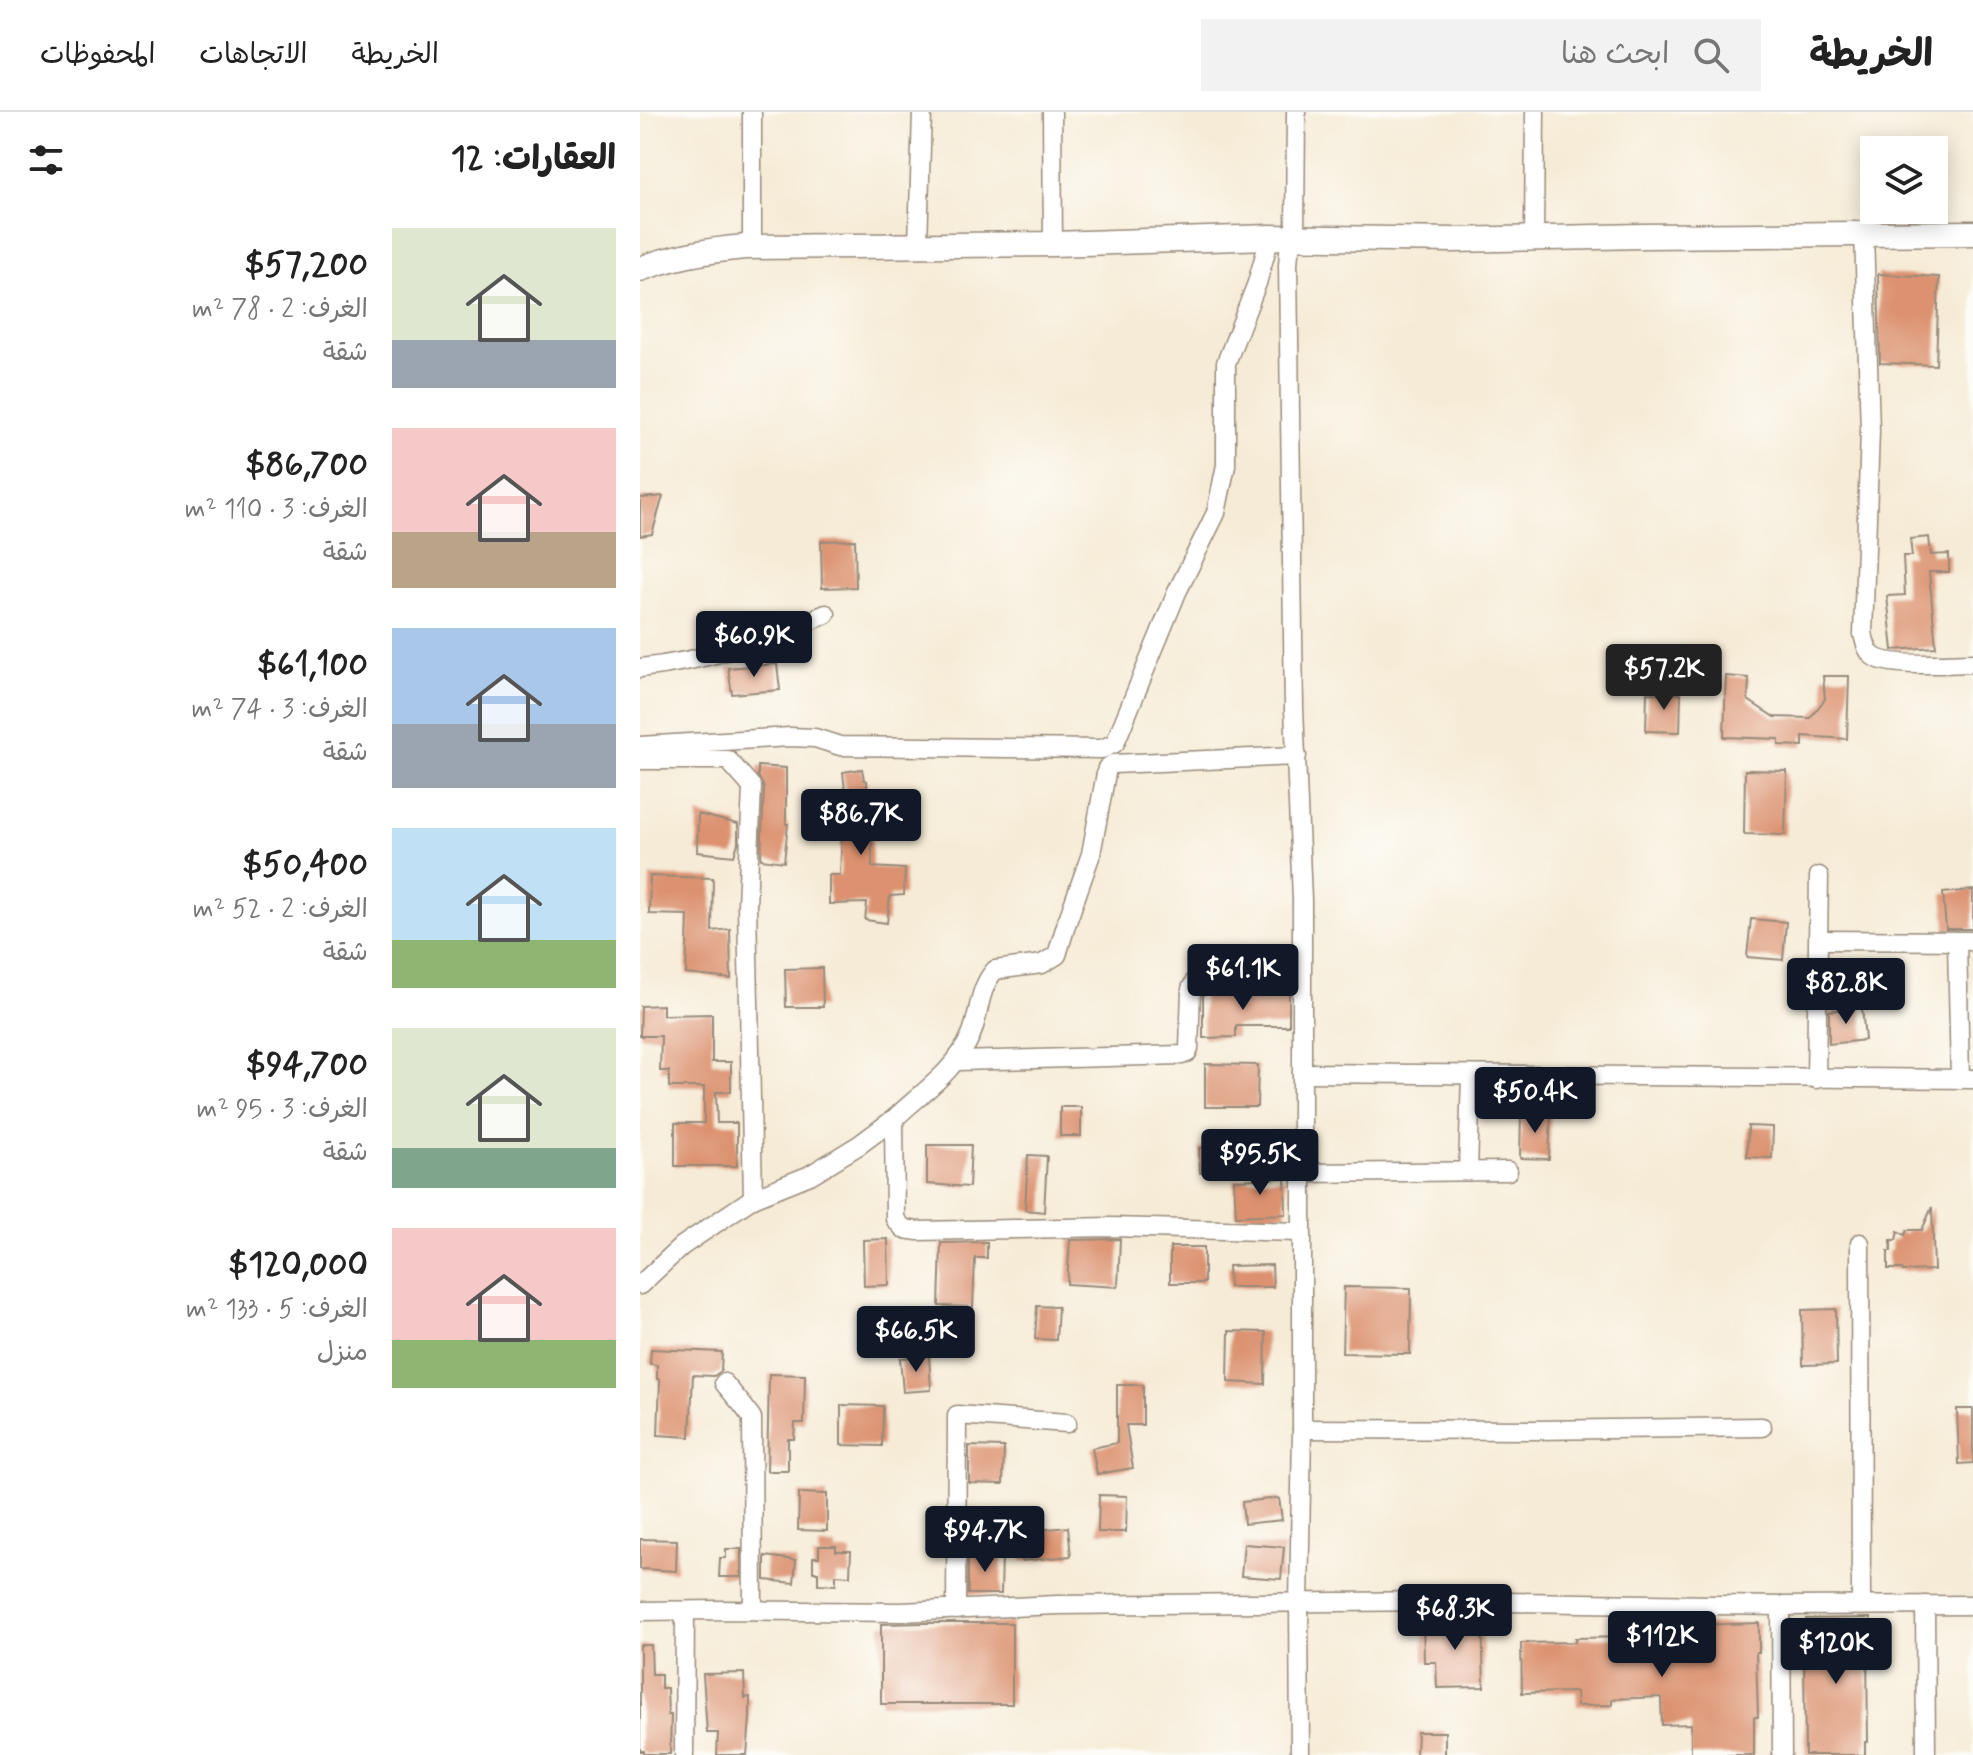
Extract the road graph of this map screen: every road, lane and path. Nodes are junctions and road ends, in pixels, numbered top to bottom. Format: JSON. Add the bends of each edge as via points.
{"nodes":[{"id":1,"x":752,"y":112,"type":"edge"},
{"id":2,"x":922,"y":112,"type":"edge"},
{"id":3,"x":1052,"y":112,"type":"edge"},
{"id":4,"x":1296,"y":112,"type":"edge"},
{"id":5,"x":1535,"y":112,"type":"edge"},
{"id":6,"x":1864,"y":233,"type":"junction"},
{"id":7,"x":1973,"y":233,"type":"edge"},
{"id":8,"x":1270,"y":237,"type":"junction"},
{"id":9,"x":1295,"y":237,"type":"junction"},
{"id":10,"x":1534,"y":238,"type":"junction"},
{"id":11,"x":918,"y":244,"type":"junction"},
{"id":12,"x":1053,"y":244,"type":"junction"},
{"id":13,"x":752,"y":247,"type":"junction"},
{"id":14,"x":643,"y":267,"type":"edge"},
{"id":15,"x":826,"y":614,"type":"dead end"},
{"id":16,"x":1973,"y":663,"type":"edge"},
{"id":17,"x":640,"y":668,"type":"edge"},
{"id":18,"x":640,"y":746,"type":"edge"},
{"id":19,"x":1297,"y":756,"type":"junction"},
{"id":20,"x":640,"y":760,"type":"edge"},
{"id":21,"x":1819,"y":876,"type":"dead end"},
{"id":22,"x":1819,"y":940,"type":"junction"},
{"id":23,"x":1965,"y":941,"type":"edge"},
{"id":24,"x":1301,"y":978,"type":"junction"},
{"id":25,"x":957,"y":1061,"type":"junction"},
{"id":26,"x":1302,"y":1073,"type":"junction"},
{"id":27,"x":1471,"y":1075,"type":"junction"},
{"id":28,"x":1816,"y":1079,"type":"junction"},
{"id":29,"x":1966,"y":1079,"type":"edge"},
{"id":30,"x":894,"y":1119,"type":"junction"},
{"id":31,"x":1468,"y":1171,"type":"junction"},
{"id":32,"x":1508,"y":1171,"type":"dead end"},
{"id":33,"x":1302,"y":1173,"type":"junction"},
{"id":34,"x":753,"y":1198,"type":"junction"},
{"id":35,"x":1301,"y":1232,"type":"junction"},
{"id":36,"x":1860,"y":1243,"type":"dead end"},
{"id":37,"x":640,"y":1285,"type":"edge"},
{"id":38,"x":724,"y":1383,"type":"dead end"},
{"id":39,"x":1067,"y":1423,"type":"dead end"},
{"id":40,"x":1762,"y":1427,"type":"dead end"},
{"id":41,"x":1302,"y":1429,"type":"junction"},
{"id":42,"x":1299,"y":1603,"type":"junction"},
{"id":43,"x":1861,"y":1605,"type":"junction"},
{"id":44,"x":1925,"y":1605,"type":"junction"},
{"id":45,"x":1973,"y":1605,"type":"edge"},
{"id":46,"x":1781,"y":1606,"type":"junction"},
{"id":47,"x":753,"y":1610,"type":"junction"},
{"id":48,"x":956,"y":1610,"type":"junction"},
{"id":49,"x":640,"y":1611,"type":"edge"},
{"id":50,"x":685,"y":1612,"type":"junction"},
{"id":51,"x":684,"y":1755,"type":"edge"},
{"id":52,"x":1300,"y":1755,"type":"edge"},
{"id":53,"x":1782,"y":1755,"type":"edge"},
{"id":54,"x":1926,"y":1755,"type":"edge"}],
"edges":[{"from":1,"to":13,"type":"street"},
{"from":2,"to":11,"type":"street"},
{"from":3,"to":12,"type":"street"},
{"from":4,"to":9,"type":"street"},
{"from":5,"to":10,"type":"street"},
{"from":6,"to":7,"type":"main road"},
{"from":6,"to":10,"type":"main road"},
{"from":6,"to":16,"type":"street","via":[[1870,431],[1863,634],[1870,654],[1892,663]]},
{"from":8,"to":9,"type":"main road"},
{"from":8,"to":12,"type":"main road"},
{"from":8,"to":18,"type":"street","via":[[1226,363],[1226,465],[1216,513],[1115,743],[1102,749],[937,748],[840,746],[790,737]]},
{"from":9,"to":10,"type":"main road"},
{"from":9,"to":19,"type":"street","via":[[1288,265]]},
{"from":11,"to":12,"type":"main road"},
{"from":11,"to":13,"type":"main road"},
{"from":13,"to":14,"type":"main road","via":[[716,249]]},
{"from":15,"to":17,"type":"street","via":[[732,651]]},
{"from":19,"to":24,"type":"street"},
{"from":19,"to":25,"type":"street","via":[[1107,768],[1091,854],[1057,955],[1042,964],[995,970],[986,980],[971,1035]]},
{"from":20,"to":34,"type":"street","via":[[728,760],[752,787],[747,905]]},
{"from":21,"to":22,"type":"street"},
{"from":22,"to":23,"type":"street"},
{"from":22,"to":28,"type":"street"},
{"from":23,"to":29,"type":"street"},
{"from":24,"to":25,"type":"street","via":[[1195,981],[1189,1049],[1182,1055]]},
{"from":24,"to":26,"type":"street"},
{"from":25,"to":30,"type":"street"},
{"from":26,"to":27,"type":"street"},
{"from":26,"to":33,"type":"street"},
{"from":27,"to":28,"type":"street"},
{"from":27,"to":31,"type":"street"},
{"from":28,"to":29,"type":"street"},
{"from":30,"to":34,"type":"street","via":[[810,1175]]},
{"from":30,"to":35,"type":"street","via":[[895,1219],[904,1229]]},
{"from":31,"to":32,"type":"street"},
{"from":31,"to":33,"type":"street"},
{"from":33,"to":35,"type":"street"},
{"from":34,"to":37,"type":"street","via":[[682,1246]]},
{"from":35,"to":41,"type":"street"},
{"from":36,"to":43,"type":"street"},
{"from":38,"to":47,"type":"street","via":[[752,1418]]},
{"from":39,"to":48,"type":"street","via":[[957,1415]]},
{"from":40,"to":41,"type":"street"},
{"from":41,"to":42,"type":"street"},
{"from":42,"to":46,"type":"street"},
{"from":42,"to":48,"type":"street"},
{"from":42,"to":52,"type":"street"},
{"from":43,"to":44,"type":"street"},
{"from":43,"to":46,"type":"street"},
{"from":44,"to":45,"type":"street"},
{"from":44,"to":54,"type":"street"},
{"from":46,"to":53,"type":"street"},
{"from":47,"to":48,"type":"street"},
{"from":47,"to":50,"type":"street"},
{"from":49,"to":50,"type":"street"},
{"from":50,"to":51,"type":"street"}]}
